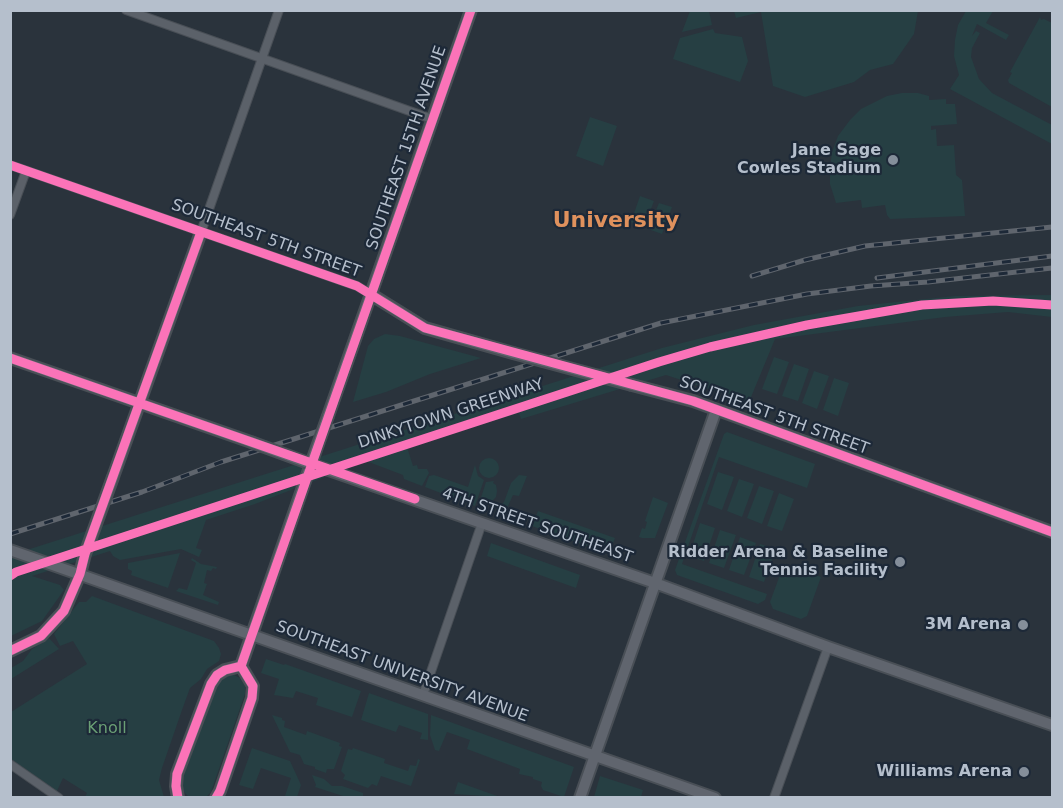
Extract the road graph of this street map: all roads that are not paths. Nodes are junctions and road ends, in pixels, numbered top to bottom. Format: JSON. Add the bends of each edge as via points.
{"nodes":[{"id":1,"x":126,"y":10,"type":"edge"},
{"id":2,"x":279,"y":10,"type":"edge"},
{"id":3,"x":471,"y":10,"type":"edge"},
{"id":4,"x":261,"y":59,"type":"junction"},
{"id":5,"x":432,"y":119,"type":"junction"},
{"id":6,"x":10,"y":165,"type":"edge"},
{"id":7,"x":26,"y":171,"type":"junction"},
{"id":8,"x":10,"y":215,"type":"edge"},
{"id":9,"x":201,"y":232,"type":"junction"},
{"id":10,"x":372,"y":295,"type":"junction"},
{"id":11,"x":10,"y":358,"type":"edge"},
{"id":12,"x":140,"y":404,"type":"junction"},
{"id":13,"x":716,"y":410,"type":"junction"},
{"id":14,"x":311,"y":464,"type":"junction"},
{"id":15,"x":482,"y":523,"type":"junction"},
{"id":16,"x":1053,"y":532,"type":"edge"},
{"id":17,"x":10,"y":550,"type":"edge"},
{"id":18,"x":80,"y":574,"type":"junction"},
{"id":19,"x":655,"y":583,"type":"junction"},
{"id":20,"x":250,"y":634,"type":"junction"},
{"id":21,"x":828,"y":647,"type":"junction"},
{"id":22,"x":10,"y":651,"type":"edge"},
{"id":23,"x":241,"y":666,"type":"junction"},
{"id":24,"x":423,"y":695,"type":"junction"},
{"id":25,"x":1053,"y":724,"type":"edge"},
{"id":26,"x":595,"y":756,"type":"junction"},
{"id":27,"x":10,"y":764,"type":"edge"},
{"id":28,"x":59,"y":798,"type":"edge"},
{"id":29,"x":178,"y":798,"type":"edge"},
{"id":30,"x":216,"y":798,"type":"edge"},
{"id":31,"x":580,"y":798,"type":"edge"},
{"id":32,"x":715,"y":798,"type":"edge"},
{"id":33,"x":774,"y":798,"type":"edge"}],
"edges":[{"from":1,"to":4,"type":"street"},
{"from":2,"to":4,"type":"street"},
{"from":3,"to":5,"type":"street","name":"SOUTHEAST 15TH AVENUE"},
{"from":4,"to":5,"type":"street"},
{"from":4,"to":9,"type":"street"},
{"from":5,"to":10,"type":"street","name":"SOUTHEAST 15TH AVENUE"},
{"from":6,"to":7,"type":"street","name":"SOUTHEAST 5TH STREET"},
{"from":7,"to":8,"type":"street"},
{"from":7,"to":9,"type":"street","name":"SOUTHEAST 5TH STREET"},
{"from":9,"to":10,"type":"street","name":"SOUTHEAST 5TH STREET","via":[[357,286]]},
{"from":9,"to":12,"type":"street"},
{"from":10,"to":13,"type":"street","name":"SOUTHEAST 5TH STREET","bridge":true,"via":[[425,328]]},
{"from":10,"to":14,"type":"street","name":"SOUTHEAST 15TH AVENUE","bridge":true},
{"from":11,"to":12,"type":"street","name":"4TH STREET SOUTHEAST"},
{"from":12,"to":14,"type":"street","name":"4TH STREET SOUTHEAST","bridge":true},
{"from":12,"to":18,"type":"street","bridge":true},
{"from":13,"to":16,"type":"street","name":"SOUTHEAST 5TH STREET"},
{"from":13,"to":19,"type":"street"},
{"from":14,"to":15,"type":"street","name":"4TH STREET SOUTHEAST"},
{"from":14,"to":20,"type":"street","name":"SOUTHEAST 15TH AVENUE"},
{"from":15,"to":19,"type":"street","name":"4TH STREET SOUTHEAST"},
{"from":15,"to":24,"type":"street"},
{"from":17,"to":18,"type":"street","name":"SOUTHEAST UNIVERSITY AVENUE"},
{"from":18,"to":20,"type":"street","name":"SOUTHEAST UNIVERSITY AVENUE"},
{"from":18,"to":22,"type":"street","via":[[64,611],[41,636]]},
{"from":19,"to":21,"type":"street","name":"4TH STREET SOUTHEAST"},
{"from":19,"to":26,"type":"street"},
{"from":20,"to":23,"type":"street","name":"SOUTHEAST 15TH AVENUE"},
{"from":20,"to":24,"type":"street","name":"SOUTHEAST UNIVERSITY AVENUE"},
{"from":21,"to":25,"type":"street","name":"4TH STREET SOUTHEAST"},
{"from":21,"to":33,"type":"street"},
{"from":23,"to":29,"type":"street","via":[[225,670],[211,684],[177,774]]},
{"from":23,"to":30,"type":"street","via":[[253,686],[252,698]]},
{"from":24,"to":26,"type":"street","name":"SOUTHEAST UNIVERSITY AVENUE"},
{"from":26,"to":31,"type":"street"},
{"from":26,"to":32,"type":"street","name":"SOUTHEAST UNIVERSITY AVENUE"},
{"from":27,"to":28,"type":"street"}]}
